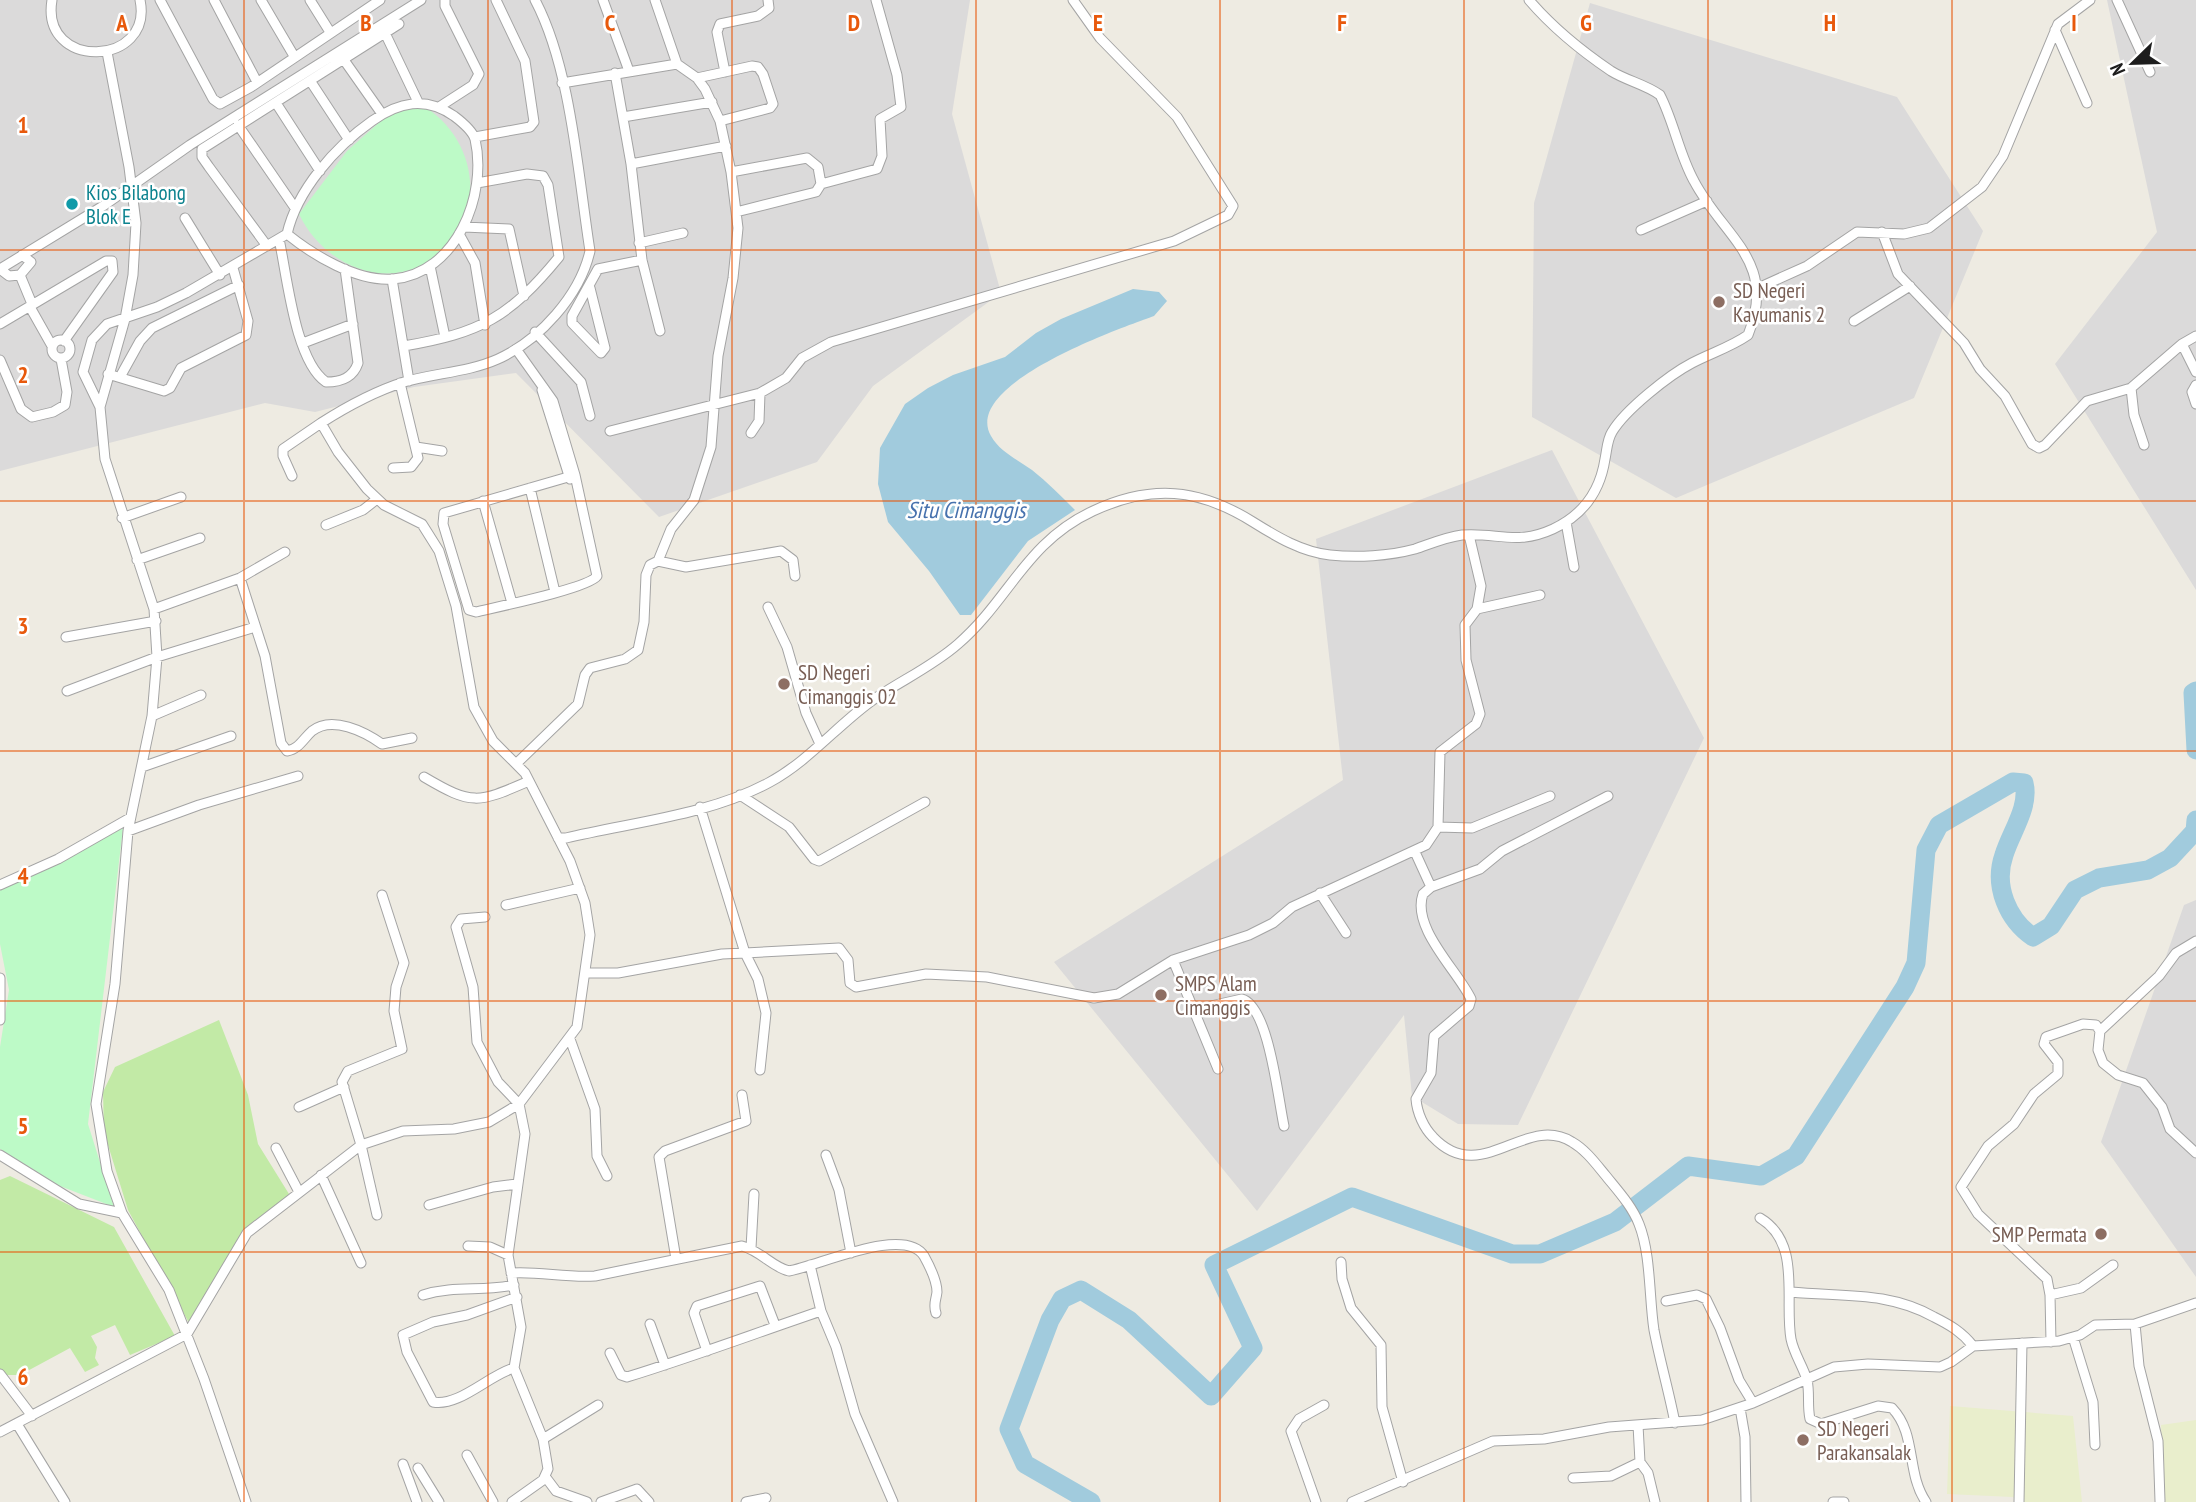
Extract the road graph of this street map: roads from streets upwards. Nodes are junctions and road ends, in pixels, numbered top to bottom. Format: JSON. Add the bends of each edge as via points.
{"nodes":[{"id":1,"x":51,"y":0,"type":"edge"},
{"id":2,"x":158,"y":0,"type":"edge"},
{"id":3,"x":214,"y":0,"type":"edge"},
{"id":4,"x":261,"y":0,"type":"edge"},
{"id":5,"x":310,"y":0,"type":"edge"},
{"id":6,"x":360,"y":0,"type":"edge"},
{"id":7,"x":380,"y":0,"type":"edge"},
{"id":8,"x":421,"y":0,"type":"edge"},
{"id":9,"x":445,"y":0,"type":"edge"},
{"id":10,"x":496,"y":0,"type":"edge"},
{"id":11,"x":535,"y":0,"type":"edge"},
{"id":12,"x":603,"y":0,"type":"edge"},
{"id":13,"x":655,"y":0,"type":"edge"},
{"id":14,"x":768,"y":0,"type":"edge"},
{"id":15,"x":876,"y":0,"type":"edge"},
{"id":16,"x":1073,"y":0,"type":"edge"},
{"id":17,"x":1529,"y":0,"type":"edge"},
{"id":18,"x":2090,"y":0,"type":"edge"},
{"id":19,"x":2117,"y":0,"type":"edge"},
{"id":20,"x":140,"y":2,"type":"edge"},
{"id":21,"x":366,"y":9,"type":"junction"},
{"id":22,"x":399,"y":24,"type":"dead end"},
{"id":23,"x":2055,"y":30,"type":"junction"},
{"id":24,"x":330,"y":32,"type":"junction"},
{"id":25,"x":385,"y":33,"type":"junction"},
{"id":26,"x":107,"y":52,"type":"junction"},
{"id":27,"x":294,"y":56,"type":"junction"},
{"id":28,"x":344,"y":60,"type":"junction"},
{"id":29,"x":677,"y":64,"type":"junction"},
{"id":30,"x":629,"y":71,"type":"junction"},
{"id":31,"x":725,"y":72,"type":"junction"},
{"id":32,"x":2150,"y":72,"type":"dead end"},
{"id":33,"x":615,"y":73,"type":"junction"},
{"id":34,"x":697,"y":78,"type":"junction"},
{"id":35,"x":257,"y":82,"type":"junction"},
{"id":36,"x":311,"y":82,"type":"junction"},
{"id":37,"x":562,"y":83,"type":"junction"},
{"id":38,"x":418,"y":102,"type":"junction"},
{"id":39,"x":712,"y":102,"type":"junction"},
{"id":40,"x":276,"y":103,"type":"junction"},
{"id":41,"x":2087,"y":103,"type":"dead end"},
{"id":42,"x":439,"y":107,"type":"junction"},
{"id":43,"x":382,"y":114,"type":"junction"},
{"id":44,"x":623,"y":117,"type":"junction"},
{"id":45,"x":720,"y":121,"type":"junction"},
{"id":46,"x":238,"y":125,"type":"junction"},
{"id":47,"x":475,"y":137,"type":"junction"},
{"id":48,"x":349,"y":140,"type":"junction"},
{"id":49,"x":726,"y":146,"type":"junction"},
{"id":50,"x":631,"y":164,"type":"junction"},
{"id":51,"x":320,"y":171,"type":"junction"},
{"id":52,"x":731,"y":172,"type":"junction"},
{"id":53,"x":477,"y":183,"type":"junction"},
{"id":54,"x":820,"y":186,"type":"junction"},
{"id":55,"x":131,"y":187,"type":"junction"},
{"id":56,"x":1707,"y":201,"type":"junction"},
{"id":57,"x":295,"y":208,"type":"junction"},
{"id":58,"x":736,"y":212,"type":"junction"},
{"id":59,"x":185,"y":218,"type":"dead end"},
{"id":60,"x":462,"y":230,"type":"junction"},
{"id":61,"x":1641,"y":230,"type":"dead end"},
{"id":62,"x":1882,"y":232,"type":"junction"},
{"id":63,"x":684,"y":233,"type":"dead end"},
{"id":64,"x":283,"y":236,"type":"junction"},
{"id":65,"x":639,"y":243,"type":"junction"},
{"id":66,"x":267,"y":246,"type":"junction"},
{"id":67,"x":22,"y":255,"type":"junction"},
{"id":68,"x":642,"y":260,"type":"junction"},
{"id":69,"x":430,"y":266,"type":"junction"},
{"id":70,"x":233,"y":268,"type":"junction"},
{"id":71,"x":0,"y":269,"type":"edge"},
{"id":72,"x":345,"y":269,"type":"junction"},
{"id":73,"x":20,"y":275,"type":"junction"},
{"id":74,"x":220,"y":275,"type":"junction"},
{"id":75,"x":392,"y":279,"type":"junction"},
{"id":76,"x":239,"y":285,"type":"junction"},
{"id":77,"x":1910,"y":286,"type":"junction"},
{"id":78,"x":590,"y":288,"type":"junction"},
{"id":79,"x":1758,"y":288,"type":"junction"},
{"id":80,"x":574,"y":292,"type":"junction"},
{"id":81,"x":524,"y":296,"type":"junction"},
{"id":82,"x":582,"y":300,"type":"junction"},
{"id":83,"x":31,"y":305,"type":"junction"},
{"id":84,"x":125,"y":318,"type":"junction"},
{"id":85,"x":1854,"y":321,"type":"dead end"},
{"id":86,"x":0,"y":324,"type":"edge"},
{"id":87,"x":353,"y":324,"type":"junction"},
{"id":88,"x":485,"y":326,"type":"junction"},
{"id":89,"x":660,"y":331,"type":"dead end"},
{"id":90,"x":535,"y":332,"type":"junction"},
{"id":91,"x":445,"y":337,"type":"junction"},
{"id":92,"x":2196,"y":337,"type":"edge"},
{"id":93,"x":64,"y":341,"type":"junction"},
{"id":94,"x":303,"y":343,"type":"junction"},
{"id":95,"x":2182,"y":344,"type":"junction"},
{"id":96,"x":52,"y":346,"type":"junction"},
{"id":97,"x":404,"y":346,"type":"junction"},
{"id":98,"x":516,"y":349,"type":"junction"},
{"id":99,"x":64,"y":357,"type":"junction"},
{"id":100,"x":0,"y":360,"type":"edge"},
{"id":101,"x":83,"y":365,"type":"junction"},
{"id":102,"x":2196,"y":372,"type":"edge"},
{"id":103,"x":108,"y":374,"type":"junction"},
{"id":104,"x":120,"y":377,"type":"junction"},
{"id":105,"x":405,"y":382,"type":"junction"},
{"id":106,"x":2196,"y":385,"type":"edge"},
{"id":107,"x":2131,"y":388,"type":"junction"},
{"id":108,"x":760,"y":393,"type":"junction"},
{"id":109,"x":715,"y":403,"type":"junction"},
{"id":110,"x":2196,"y":404,"type":"edge"},
{"id":111,"x":100,"y":407,"type":"junction"},
{"id":112,"x":590,"y":416,"type":"dead end"},
{"id":113,"x":321,"y":423,"type":"junction"},
{"id":114,"x":610,"y":431,"type":"dead end"},
{"id":115,"x":751,"y":433,"type":"dead end"},
{"id":116,"x":2144,"y":445,"type":"dead end"},
{"id":117,"x":416,"y":447,"type":"junction"},
{"id":118,"x":442,"y":451,"type":"dead end"},
{"id":119,"x":393,"y":468,"type":"dead end"},
{"id":120,"x":292,"y":475,"type":"dead end"},
{"id":121,"x":573,"y":479,"type":"junction"},
{"id":122,"x":530,"y":488,"type":"junction"},
{"id":123,"x":181,"y":497,"type":"dead end"},
{"id":124,"x":377,"y":499,"type":"junction"},
{"id":125,"x":483,"y":501,"type":"junction"},
{"id":126,"x":122,"y":518,"type":"junction"},
{"id":127,"x":1566,"y":522,"type":"junction"},
{"id":128,"x":326,"y":525,"type":"dead end"},
{"id":129,"x":1469,"y":535,"type":"junction"},
{"id":130,"x":200,"y":538,"type":"dead end"},
{"id":131,"x":285,"y":552,"type":"dead end"},
{"id":132,"x":137,"y":560,"type":"junction"},
{"id":133,"x":657,"y":561,"type":"junction"},
{"id":134,"x":1574,"y":566,"type":"dead end"},
{"id":135,"x":795,"y":576,"type":"dead end"},
{"id":136,"x":240,"y":578,"type":"junction"},
{"id":137,"x":555,"y":592,"type":"junction"},
{"id":138,"x":1540,"y":595,"type":"dead end"},
{"id":139,"x":512,"y":603,"type":"junction"},
{"id":140,"x":768,"y":607,"type":"dead end"},
{"id":141,"x":155,"y":609,"type":"junction"},
{"id":142,"x":1477,"y":609,"type":"junction"},
{"id":143,"x":156,"y":621,"type":"junction"},
{"id":144,"x":255,"y":627,"type":"junction"},
{"id":145,"x":66,"y":637,"type":"dead end"},
{"id":146,"x":157,"y":657,"type":"junction"},
{"id":147,"x":67,"y":691,"type":"dead end"},
{"id":148,"x":201,"y":695,"type":"dead end"},
{"id":149,"x":152,"y":716,"type":"junction"},
{"id":150,"x":231,"y":736,"type":"dead end"},
{"id":151,"x":412,"y":738,"type":"dead end"},
{"id":152,"x":820,"y":744,"type":"junction"},
{"id":153,"x":517,"y":763,"type":"junction"},
{"id":154,"x":142,"y":767,"type":"junction"},
{"id":155,"x":298,"y":776,"type":"dead end"},
{"id":156,"x":424,"y":777,"type":"dead end"},
{"id":157,"x":529,"y":781,"type":"junction"},
{"id":158,"x":740,"y":795,"type":"junction"},
{"id":159,"x":1550,"y":796,"type":"dead end"},
{"id":160,"x":1608,"y":796,"type":"dead end"},
{"id":161,"x":925,"y":802,"type":"dead end"},
{"id":162,"x":700,"y":807,"type":"junction"},
{"id":163,"x":130,"y":818,"type":"junction"},
{"id":164,"x":1438,"y":827,"type":"junction"},
{"id":165,"x":128,"y":831,"type":"junction"},
{"id":166,"x":558,"y":838,"type":"junction"},
{"id":167,"x":1415,"y":852,"type":"junction"},
{"id":168,"x":0,"y":885,"type":"edge"},
{"id":169,"x":1431,"y":887,"type":"junction"},
{"id":170,"x":580,"y":888,"type":"junction"},
{"id":171,"x":1320,"y":893,"type":"junction"},
{"id":172,"x":382,"y":895,"type":"dead end"},
{"id":173,"x":506,"y":905,"type":"dead end"},
{"id":174,"x":485,"y":917,"type":"dead end"},
{"id":175,"x":1346,"y":933,"type":"dead end"},
{"id":176,"x":2196,"y":941,"type":"edge"},
{"id":177,"x":745,"y":953,"type":"junction"},
{"id":178,"x":1173,"y":960,"type":"junction"},
{"id":179,"x":586,"y":972,"type":"junction"},
{"id":180,"x":0,"y":978,"type":"edge"},
{"id":181,"x":1193,"y":1010,"type":"junction"},
{"id":182,"x":0,"y":1020,"type":"edge"},
{"id":183,"x":2101,"y":1031,"type":"junction"},
{"id":184,"x":570,"y":1039,"type":"junction"},
{"id":185,"x":1218,"y":1069,"type":"dead end"},
{"id":186,"x":760,"y":1070,"type":"dead end"},
{"id":187,"x":344,"y":1087,"type":"junction"},
{"id":188,"x":742,"y":1095,"type":"dead end"},
{"id":189,"x":519,"y":1104,"type":"junction"},
{"id":190,"x":299,"y":1107,"type":"dead end"},
{"id":191,"x":1284,"y":1126,"type":"dead end"},
{"id":192,"x":361,"y":1145,"type":"junction"},
{"id":193,"x":276,"y":1148,"type":"dead end"},
{"id":194,"x":2196,"y":1153,"type":"edge"},
{"id":195,"x":0,"y":1155,"type":"edge"},
{"id":196,"x":826,"y":1155,"type":"dead end"},
{"id":197,"x":321,"y":1175,"type":"junction"},
{"id":198,"x":607,"y":1176,"type":"dead end"},
{"id":199,"x":517,"y":1184,"type":"junction"},
{"id":200,"x":299,"y":1192,"type":"junction"},
{"id":201,"x":754,"y":1194,"type":"dead end"},
{"id":202,"x":429,"y":1205,"type":"dead end"},
{"id":203,"x":122,"y":1213,"type":"junction"},
{"id":204,"x":377,"y":1215,"type":"dead end"},
{"id":205,"x":1760,"y":1218,"type":"dead end"},
{"id":206,"x":468,"y":1246,"type":"dead end"},
{"id":207,"x":751,"y":1248,"type":"junction"},
{"id":208,"x":851,"y":1253,"type":"junction"},
{"id":209,"x":508,"y":1255,"type":"junction"},
{"id":210,"x":676,"y":1259,"type":"junction"},
{"id":211,"x":1341,"y":1262,"type":"dead end"},
{"id":212,"x":361,"y":1263,"type":"dead end"},
{"id":213,"x":810,"y":1265,"type":"junction"},
{"id":214,"x":2113,"y":1265,"type":"dead end"},
{"id":215,"x":511,"y":1273,"type":"junction"},
{"id":216,"x":514,"y":1285,"type":"junction"},
{"id":217,"x":1791,"y":1292,"type":"junction"},
{"id":218,"x":423,"y":1295,"type":"dead end"},
{"id":219,"x":2050,"y":1295,"type":"junction"},
{"id":220,"x":517,"y":1297,"type":"junction"},
{"id":221,"x":1666,"y":1301,"type":"dead end"},
{"id":222,"x":2196,"y":1303,"type":"edge"},
{"id":223,"x":821,"y":1311,"type":"junction"},
{"id":224,"x":936,"y":1313,"type":"dead end"},
{"id":225,"x":650,"y":1324,"type":"dead end"},
{"id":226,"x":2135,"y":1324,"type":"junction"},
{"id":227,"x":775,"y":1325,"type":"junction"},
{"id":228,"x":187,"y":1334,"type":"junction"},
{"id":229,"x":2073,"y":1337,"type":"junction"},
{"id":230,"x":2052,"y":1342,"type":"junction"},
{"id":231,"x":2022,"y":1343,"type":"junction"},
{"id":232,"x":1973,"y":1346,"type":"junction"},
{"id":233,"x":707,"y":1351,"type":"junction"},
{"id":234,"x":610,"y":1353,"type":"dead end"},
{"id":235,"x":665,"y":1365,"type":"junction"},
{"id":236,"x":514,"y":1368,"type":"junction"},
{"id":237,"x":0,"y":1374,"type":"edge"},
{"id":238,"x":1807,"y":1380,"type":"junction"},
{"id":239,"x":1753,"y":1403,"type":"junction"},
{"id":240,"x":598,"y":1405,"type":"dead end"},
{"id":241,"x":1324,"y":1405,"type":"dead end"},
{"id":242,"x":1740,"y":1408,"type":"junction"},
{"id":243,"x":32,"y":1416,"type":"junction"},
{"id":244,"x":1675,"y":1423,"type":"junction"},
{"id":245,"x":17,"y":1424,"type":"junction"},
{"id":246,"x":1637,"y":1425,"type":"junction"},
{"id":247,"x":0,"y":1432,"type":"edge"},
{"id":248,"x":543,"y":1438,"type":"junction"},
{"id":249,"x":2095,"y":1445,"type":"dead end"},
{"id":250,"x":467,"y":1455,"type":"dead end"},
{"id":251,"x":1640,"y":1462,"type":"junction"},
{"id":252,"x":403,"y":1464,"type":"dead end"},
{"id":253,"x":418,"y":1468,"type":"dead end"},
{"id":254,"x":1573,"y":1478,"type":"dead end"},
{"id":255,"x":543,"y":1480,"type":"junction"},
{"id":256,"x":1403,"y":1482,"type":"junction"},
{"id":257,"x":766,"y":1499,"type":"dead end"},
{"id":258,"x":2160,"y":1501,"type":"edge"},
{"id":259,"x":65,"y":1502,"type":"edge"},
{"id":260,"x":246,"y":1502,"type":"edge"},
{"id":261,"x":417,"y":1502,"type":"edge"},
{"id":262,"x":439,"y":1502,"type":"edge"},
{"id":263,"x":493,"y":1502,"type":"edge"},
{"id":264,"x":512,"y":1502,"type":"edge"},
{"id":265,"x":587,"y":1502,"type":"edge"},
{"id":266,"x":601,"y":1502,"type":"edge"},
{"id":267,"x":649,"y":1502,"type":"edge"},
{"id":268,"x":746,"y":1502,"type":"edge"},
{"id":269,"x":893,"y":1502,"type":"edge"},
{"id":270,"x":1316,"y":1502,"type":"edge"},
{"id":271,"x":1352,"y":1502,"type":"edge"},
{"id":272,"x":1655,"y":1502,"type":"edge"},
{"id":273,"x":1746,"y":1502,"type":"edge"},
{"id":274,"x":1833,"y":1502,"type":"edge"},
{"id":275,"x":1844,"y":1502,"type":"edge"},
{"id":276,"x":1926,"y":1502,"type":"edge"},
{"id":277,"x":2019,"y":1502,"type":"edge"}],
"edges":[{"from":1,"to":26,"type":"street","via":[[53,25],[62,39],[75,49]]},
{"from":2,"to":20,"type":"street"},
{"from":2,"to":35,"type":"street","via":[[217,103]]},
{"from":3,"to":35,"type":"street"},
{"from":4,"to":27,"type":"street"},
{"from":5,"to":24,"type":"street"},
{"from":6,"to":21,"type":"street"},
{"from":7,"to":21,"type":"street"},
{"from":8,"to":55,"type":"street"},
{"from":9,"to":42,"type":"street","via":[[479,74],[473,85]]},
{"from":10,"to":47,"type":"street","via":[[525,61],[534,122],[530,127]]},
{"from":11,"to":37,"type":"street","via":[[553,42]]},
{"from":12,"to":30,"type":"street"},
{"from":13,"to":29,"type":"street"},
{"from":14,"to":31,"type":"street","via":[[769,8],[763,14],[720,24],[717,32]]},
{"from":15,"to":54,"type":"street","via":[[901,107],[880,119],[882,156],[877,169]]},
{"from":16,"to":108,"type":"street","via":[[1100,38],[1177,117],[1232,211],[1192,234],[1123,259],[823,345],[802,358],[786,378]]},
{"from":17,"to":56,"type":"street","via":[[1560,35],[1614,72],[1660,95],[1686,166]]},
{"from":18,"to":23,"type":"street","via":[[2062,19]]},
{"from":19,"to":32,"type":"street"},
{"from":20,"to":26,"type":"street","via":[[140,20],[133,34],[122,46]]},
{"from":21,"to":24,"type":"street"},
{"from":22,"to":25,"type":"street"},
{"from":23,"to":41,"type":"street"},
{"from":23,"to":62,"type":"street","via":[[1996,171],[1929,228]]},
{"from":24,"to":27,"type":"street"},
{"from":25,"to":28,"type":"street"},
{"from":25,"to":38,"type":"street"},
{"from":26,"to":55,"type":"street"},
{"from":27,"to":35,"type":"street"},
{"from":28,"to":36,"type":"street"},
{"from":28,"to":43,"type":"street"},
{"from":29,"to":30,"type":"street"},
{"from":29,"to":34,"type":"street"},
{"from":30,"to":33,"type":"street"},
{"from":31,"to":34,"type":"street"},
{"from":31,"to":45,"type":"street","via":[[758,67],[773,104]]},
{"from":33,"to":37,"type":"street"},
{"from":33,"to":44,"type":"street"},
{"from":34,"to":39,"type":"street"},
{"from":36,"to":40,"type":"street"},
{"from":36,"to":48,"type":"street"},
{"from":37,"to":80,"type":"street","via":[[590,251]]},
{"from":38,"to":42,"type":"street"},
{"from":38,"to":43,"type":"street"},
{"from":39,"to":44,"type":"street"},
{"from":39,"to":45,"type":"street"},
{"from":40,"to":46,"type":"street"},
{"from":40,"to":51,"type":"street"},
{"from":42,"to":47,"type":"street"},
{"from":43,"to":48,"type":"street"},
{"from":44,"to":50,"type":"street"},
{"from":45,"to":49,"type":"street"},
{"from":46,"to":57,"type":"street"},
{"from":46,"to":66,"type":"street","via":[[204,147],[201,154]]},
{"from":47,"to":53,"type":"street"},
{"from":48,"to":51,"type":"street"},
{"from":49,"to":50,"type":"street"},
{"from":49,"to":52,"type":"street"},
{"from":50,"to":65,"type":"street"},
{"from":51,"to":57,"type":"street"},
{"from":52,"to":54,"type":"street","via":[[807,158],[818,167]]},
{"from":52,"to":58,"type":"street"},
{"from":53,"to":60,"type":"street"},
{"from":53,"to":81,"type":"street","via":[[536,174],[548,185],[559,255]]},
{"from":54,"to":58,"type":"street"},
{"from":55,"to":67,"type":"street"},
{"from":55,"to":84,"type":"street","via":[[136,223]]},
{"from":56,"to":61,"type":"street"},
{"from":56,"to":79,"type":"street","via":[[1740,242]]},
{"from":57,"to":64,"type":"street"},
{"from":58,"to":109,"type":"street","via":[[736,255],[718,356]]},
{"from":59,"to":74,"type":"street"},
{"from":60,"to":69,"type":"street"},
{"from":60,"to":81,"type":"street","via":[[509,229]]},
{"from":60,"to":88,"type":"street","via":[[475,262]]},
{"from":62,"to":77,"type":"street","via":[[1898,274]]},
{"from":62,"to":79,"type":"street","via":[[1857,232],[1807,266]]},
{"from":63,"to":65,"type":"street"},
{"from":64,"to":66,"type":"street"},
{"from":64,"to":72,"type":"street"},
{"from":64,"to":94,"type":"street"},
{"from":65,"to":68,"type":"street"},
{"from":66,"to":70,"type":"street"},
{"from":67,"to":71,"type":"street"},
{"from":67,"to":73,"type":"street","via":[[31,262]]},
{"from":68,"to":78,"type":"street","via":[[598,269]]},
{"from":68,"to":89,"type":"street"},
{"from":69,"to":75,"type":"street"},
{"from":69,"to":91,"type":"street"},
{"from":70,"to":74,"type":"street"},
{"from":70,"to":76,"type":"street"},
{"from":71,"to":73,"type":"street","via":[[9,276]]},
{"from":72,"to":75,"type":"street"},
{"from":72,"to":87,"type":"street"},
{"from":73,"to":83,"type":"street"},
{"from":74,"to":84,"type":"street","via":[[158,307]]},
{"from":75,"to":97,"type":"street"},
{"from":76,"to":104,"type":"street","via":[[152,328],[139,341]]},
{"from":76,"to":104,"type":"street","via":[[248,321],[246,335],[197,357],[181,368],[164,391]]},
{"from":77,"to":85,"type":"street"},
{"from":77,"to":107,"type":"street","via":[[1964,343],[2039,448],[2087,401]]},
{"from":78,"to":82,"type":"street"},
{"from":78,"to":82,"type":"street","via":[[605,348],[601,353],[572,323]]},
{"from":79,"to":127,"type":"street","via":[[1748,335],[1687,365],[1620,421],[1609,438],[1593,496]]},
{"from":80,"to":82,"type":"street"},
{"from":80,"to":90,"type":"street"},
{"from":81,"to":88,"type":"street"},
{"from":83,"to":86,"type":"street"},
{"from":83,"to":93,"type":"street","via":[[112,261],[113,272]]},
{"from":83,"to":96,"type":"street"},
{"from":84,"to":101,"type":"street","via":[[107,324],[92,340]]},
{"from":84,"to":103,"type":"street"},
{"from":87,"to":94,"type":"street"},
{"from":87,"to":94,"type":"street","via":[[358,363],[344,379],[326,382],[319,377],[308,362]]},
{"from":88,"to":91,"type":"street"},
{"from":90,"to":98,"type":"street"},
{"from":90,"to":112,"type":"street","via":[[581,382]]},
{"from":91,"to":97,"type":"street"},
{"from":92,"to":95,"type":"street"},
{"from":93,"to":96,"type":"street"},
{"from":93,"to":99,"type":"street","via":[[69,346]]},
{"from":95,"to":102,"type":"street"},
{"from":95,"to":107,"type":"street"},
{"from":96,"to":99,"type":"street","via":[[54,356]]},
{"from":97,"to":105,"type":"street"},
{"from":98,"to":105,"type":"street","via":[[481,365]]},
{"from":98,"to":121,"type":"street","via":[[542,384]]},
{"from":99,"to":100,"type":"street","via":[[65,405],[32,416],[21,409]]},
{"from":99,"to":101,"type":"street"},
{"from":101,"to":111,"type":"street"},
{"from":103,"to":104,"type":"street"},
{"from":103,"to":111,"type":"street"},
{"from":105,"to":113,"type":"street"},
{"from":105,"to":117,"type":"street"},
{"from":106,"to":110,"type":"street","via":[[2192,393]]},
{"from":107,"to":116,"type":"street"},
{"from":108,"to":109,"type":"street"},
{"from":108,"to":115,"type":"street","via":[[759,421]]},
{"from":109,"to":114,"type":"street"},
{"from":109,"to":133,"type":"street","via":[[703,478],[694,500],[665,539]]},
{"from":111,"to":126,"type":"street","via":[[105,459]]},
{"from":113,"to":120,"type":"street","via":[[283,449]]},
{"from":113,"to":124,"type":"street","via":[[348,466]]},
{"from":117,"to":118,"type":"street"},
{"from":117,"to":119,"type":"street","via":[[416,464]]},
{"from":121,"to":122,"type":"street"},
{"from":121,"to":137,"type":"street","via":[[597,576],[592,582]]},
{"from":122,"to":125,"type":"street"},
{"from":122,"to":137,"type":"street"},
{"from":123,"to":126,"type":"street"},
{"from":124,"to":128,"type":"street"},
{"from":124,"to":153,"type":"street","via":[[416,520],[435,542],[456,607],[474,707],[493,741]]},
{"from":125,"to":139,"type":"street"},
{"from":125,"to":139,"type":"street","via":[[442,516],[467,608],[473,612]]},
{"from":126,"to":132,"type":"street"},
{"from":127,"to":129,"type":"street","via":[[1507,540]]},
{"from":127,"to":134,"type":"street"},
{"from":129,"to":142,"type":"street","via":[[1481,586]]},
{"from":129,"to":152,"type":"street","via":[[1382,554],[1330,555],[1289,543],[1185,492],[1116,502],[1090,512],[1048,540],[966,637],[870,702]]},
{"from":130,"to":132,"type":"street"},
{"from":131,"to":136,"type":"street"},
{"from":132,"to":141,"type":"street"},
{"from":133,"to":135,"type":"street","via":[[686,567],[781,551],[793,560]]},
{"from":133,"to":153,"type":"street","via":[[646,575],[638,649],[625,659],[590,668],[578,704]]},
{"from":136,"to":141,"type":"street"},
{"from":136,"to":144,"type":"street"},
{"from":137,"to":139,"type":"street"},
{"from":138,"to":142,"type":"street"},
{"from":140,"to":152,"type":"street","via":[[787,647]]},
{"from":141,"to":143,"type":"street"},
{"from":142,"to":164,"type":"street","via":[[1465,625],[1465,638],[1480,714],[1476,724],[1440,752]]},
{"from":143,"to":145,"type":"street"},
{"from":143,"to":146,"type":"street"},
{"from":144,"to":146,"type":"street"},
{"from":144,"to":151,"type":"street","via":[[286,751],[297,748],[321,725],[369,735],[382,744]]},
{"from":146,"to":147,"type":"street"},
{"from":146,"to":149,"type":"street"},
{"from":148,"to":149,"type":"street"},
{"from":149,"to":154,"type":"street"},
{"from":150,"to":154,"type":"street"},
{"from":152,"to":158,"type":"street","via":[[788,771]]},
{"from":153,"to":157,"type":"street"},
{"from":154,"to":163,"type":"street"},
{"from":155,"to":165,"type":"street"},
{"from":156,"to":157,"type":"street","via":[[454,795],[479,800]]},
{"from":157,"to":166,"type":"street"},
{"from":158,"to":161,"type":"street","via":[[789,827],[820,861]]},
{"from":158,"to":162,"type":"street"},
{"from":159,"to":164,"type":"street","via":[[1472,828]]},
{"from":160,"to":169,"type":"street","via":[[1502,851],[1480,869]]},
{"from":162,"to":166,"type":"street"},
{"from":162,"to":177,"type":"street"},
{"from":163,"to":165,"type":"street"},
{"from":163,"to":168,"type":"street"},
{"from":164,"to":167,"type":"street"},
{"from":165,"to":203,"type":"street","via":[[115,984],[96,1104],[107,1171]]},
{"from":166,"to":170,"type":"street"},
{"from":167,"to":169,"type":"street"},
{"from":167,"to":171,"type":"street"},
{"from":169,"to":244,"type":"street","via":[[1423,894],[1421,905],[1434,943],[1471,999],[1431,1043],[1431,1073],[1416,1099],[1429,1132],[1452,1151],[1473,1156],[1528,1138],[1560,1136],[1582,1148],[1619,1193],[1641,1231],[1654,1330]]},
{"from":170,"to":173,"type":"street"},
{"from":170,"to":179,"type":"street","via":[[590,928]]},
{"from":171,"to":175,"type":"street"},
{"from":171,"to":178,"type":"street","via":[[1249,935]]},
{"from":172,"to":187,"type":"street","via":[[404,963],[394,1011],[402,1049],[348,1071],[342,1079]]},
{"from":174,"to":189,"type":"street","via":[[461,919],[456,927],[473,987],[477,1042],[498,1082]]},
{"from":176,"to":183,"type":"street","via":[[2176,953],[2159,976]]},
{"from":177,"to":178,"type":"street","via":[[839,948],[848,960],[850,984],[856,987],[926,974],[987,977],[1094,998],[1128,989]]},
{"from":177,"to":179,"type":"street","via":[[618,973]]},
{"from":177,"to":186,"type":"street","via":[[758,979],[766,1013]]},
{"from":178,"to":181,"type":"street"},
{"from":179,"to":184,"type":"street","via":[[578,1027]]},
{"from":180,"to":182,"type":"street"},
{"from":181,"to":185,"type":"street"},
{"from":181,"to":191,"type":"street","via":[[1242,999],[1257,1011]]},
{"from":183,"to":194,"type":"street","via":[[2098,1050],[2103,1063],[2118,1075],[2143,1083],[2162,1108],[2170,1129]]},
{"from":183,"to":219,"type":"street","via":[[2096,1025],[2083,1024],[2046,1037],[2044,1044],[2058,1062],[2058,1074],[2034,1094],[2014,1124],[1992,1142],[1961,1183],[1965,1198],[1979,1214],[2044,1276]]},
{"from":184,"to":189,"type":"street"},
{"from":184,"to":198,"type":"street","via":[[595,1110],[597,1156]]},
{"from":187,"to":190,"type":"street"},
{"from":187,"to":192,"type":"street"},
{"from":188,"to":210,"type":"street","via":[[746,1121],[659,1157]]},
{"from":189,"to":192,"type":"street","via":[[489,1122],[403,1131]]},
{"from":189,"to":199,"type":"street","via":[[525,1142]]},
{"from":192,"to":197,"type":"street"},
{"from":192,"to":204,"type":"street"},
{"from":193,"to":200,"type":"street"},
{"from":195,"to":203,"type":"street","via":[[79,1204]]},
{"from":196,"to":208,"type":"street","via":[[839,1190]]},
{"from":197,"to":200,"type":"street"},
{"from":197,"to":212,"type":"street"},
{"from":199,"to":202,"type":"street"},
{"from":199,"to":209,"type":"street"},
{"from":200,"to":228,"type":"street","via":[[247,1233]]},
{"from":201,"to":207,"type":"street"},
{"from":203,"to":228,"type":"street","via":[[161,1273]]},
{"from":205,"to":217,"type":"street","via":[[1779,1237]]},
{"from":206,"to":209,"type":"street","via":[[490,1247]]},
{"from":207,"to":210,"type":"street","via":[[734,1246]]},
{"from":207,"to":213,"type":"street","via":[[782,1269]]},
{"from":208,"to":213,"type":"street"},
{"from":208,"to":224,"type":"street","via":[[897,1243],[915,1247],[936,1287]]},
{"from":209,"to":215,"type":"street"},
{"from":210,"to":215,"type":"street","via":[[595,1276]]},
{"from":211,"to":256,"type":"street","via":[[1351,1308],[1381,1345],[1382,1407]]},
{"from":213,"to":223,"type":"street"},
{"from":214,"to":219,"type":"street","via":[[2081,1288]]},
{"from":215,"to":216,"type":"street"},
{"from":216,"to":218,"type":"street","via":[[492,1290],[460,1287]]},
{"from":216,"to":220,"type":"street"},
{"from":217,"to":232,"type":"street","via":[[1853,1293],[1904,1302],[1955,1328]]},
{"from":217,"to":238,"type":"street","via":[[1792,1344]]},
{"from":219,"to":230,"type":"street"},
{"from":220,"to":236,"type":"street","via":[[521,1336]]},
{"from":220,"to":236,"type":"street","via":[[403,1335],[433,1402],[449,1401]]},
{"from":221,"to":239,"type":"street","via":[[1696,1295],[1706,1299]]},
{"from":222,"to":226,"type":"street"},
{"from":223,"to":227,"type":"street"},
{"from":223,"to":269,"type":"street","via":[[861,1432]]},
{"from":225,"to":235,"type":"street"},
{"from":226,"to":229,"type":"street","via":[[2095,1325]]},
{"from":226,"to":258,"type":"street","via":[[2139,1366],[2158,1441]]},
{"from":227,"to":233,"type":"street"},
{"from":227,"to":233,"type":"street","via":[[760,1286],[701,1305],[693,1310]]},
{"from":228,"to":243,"type":"street"},
{"from":228,"to":260,"type":"street"},
{"from":229,"to":230,"type":"street"},
{"from":229,"to":249,"type":"street","via":[[2093,1402]]},
{"from":230,"to":231,"type":"street"},
{"from":231,"to":232,"type":"street"},
{"from":231,"to":277,"type":"street"},
{"from":232,"to":238,"type":"street","via":[[1940,1367],[1844,1365]]},
{"from":233,"to":235,"type":"street"},
{"from":234,"to":235,"type":"street","via":[[623,1377]]},
{"from":236,"to":248,"type":"street"},
{"from":237,"to":243,"type":"street"},
{"from":238,"to":239,"type":"street"},
{"from":238,"to":276,"type":"street","via":[[1809,1414],[1816,1424],[1878,1406],[1895,1410],[1907,1432],[1915,1483]]},
{"from":239,"to":242,"type":"street"},
{"from":240,"to":248,"type":"street"},
{"from":241,"to":270,"type":"street","via":[[1299,1419],[1291,1431]]},
{"from":242,"to":244,"type":"street"},
{"from":242,"to":273,"type":"street"},
{"from":243,"to":245,"type":"street"},
{"from":244,"to":246,"type":"street"},
{"from":245,"to":247,"type":"street"},
{"from":245,"to":259,"type":"street"},
{"from":246,"to":251,"type":"street"},
{"from":246,"to":256,"type":"street","via":[[1544,1439],[1493,1441]]},
{"from":248,"to":255,"type":"street","via":[[548,1469]]},
{"from":250,"to":263,"type":"street"},
{"from":251,"to":254,"type":"street","via":[[1611,1476]]},
{"from":251,"to":272,"type":"street","via":[[1648,1473]]},
{"from":252,"to":261,"type":"street"},
{"from":253,"to":262,"type":"street"},
{"from":255,"to":264,"type":"street"},
{"from":255,"to":265,"type":"street","via":[[558,1492]]},
{"from":256,"to":271,"type":"street"},
{"from":257,"to":268,"type":"street"},
{"from":266,"to":267,"type":"street","via":[[637,1489]]},
{"from":274,"to":275,"type":"street"}]}
